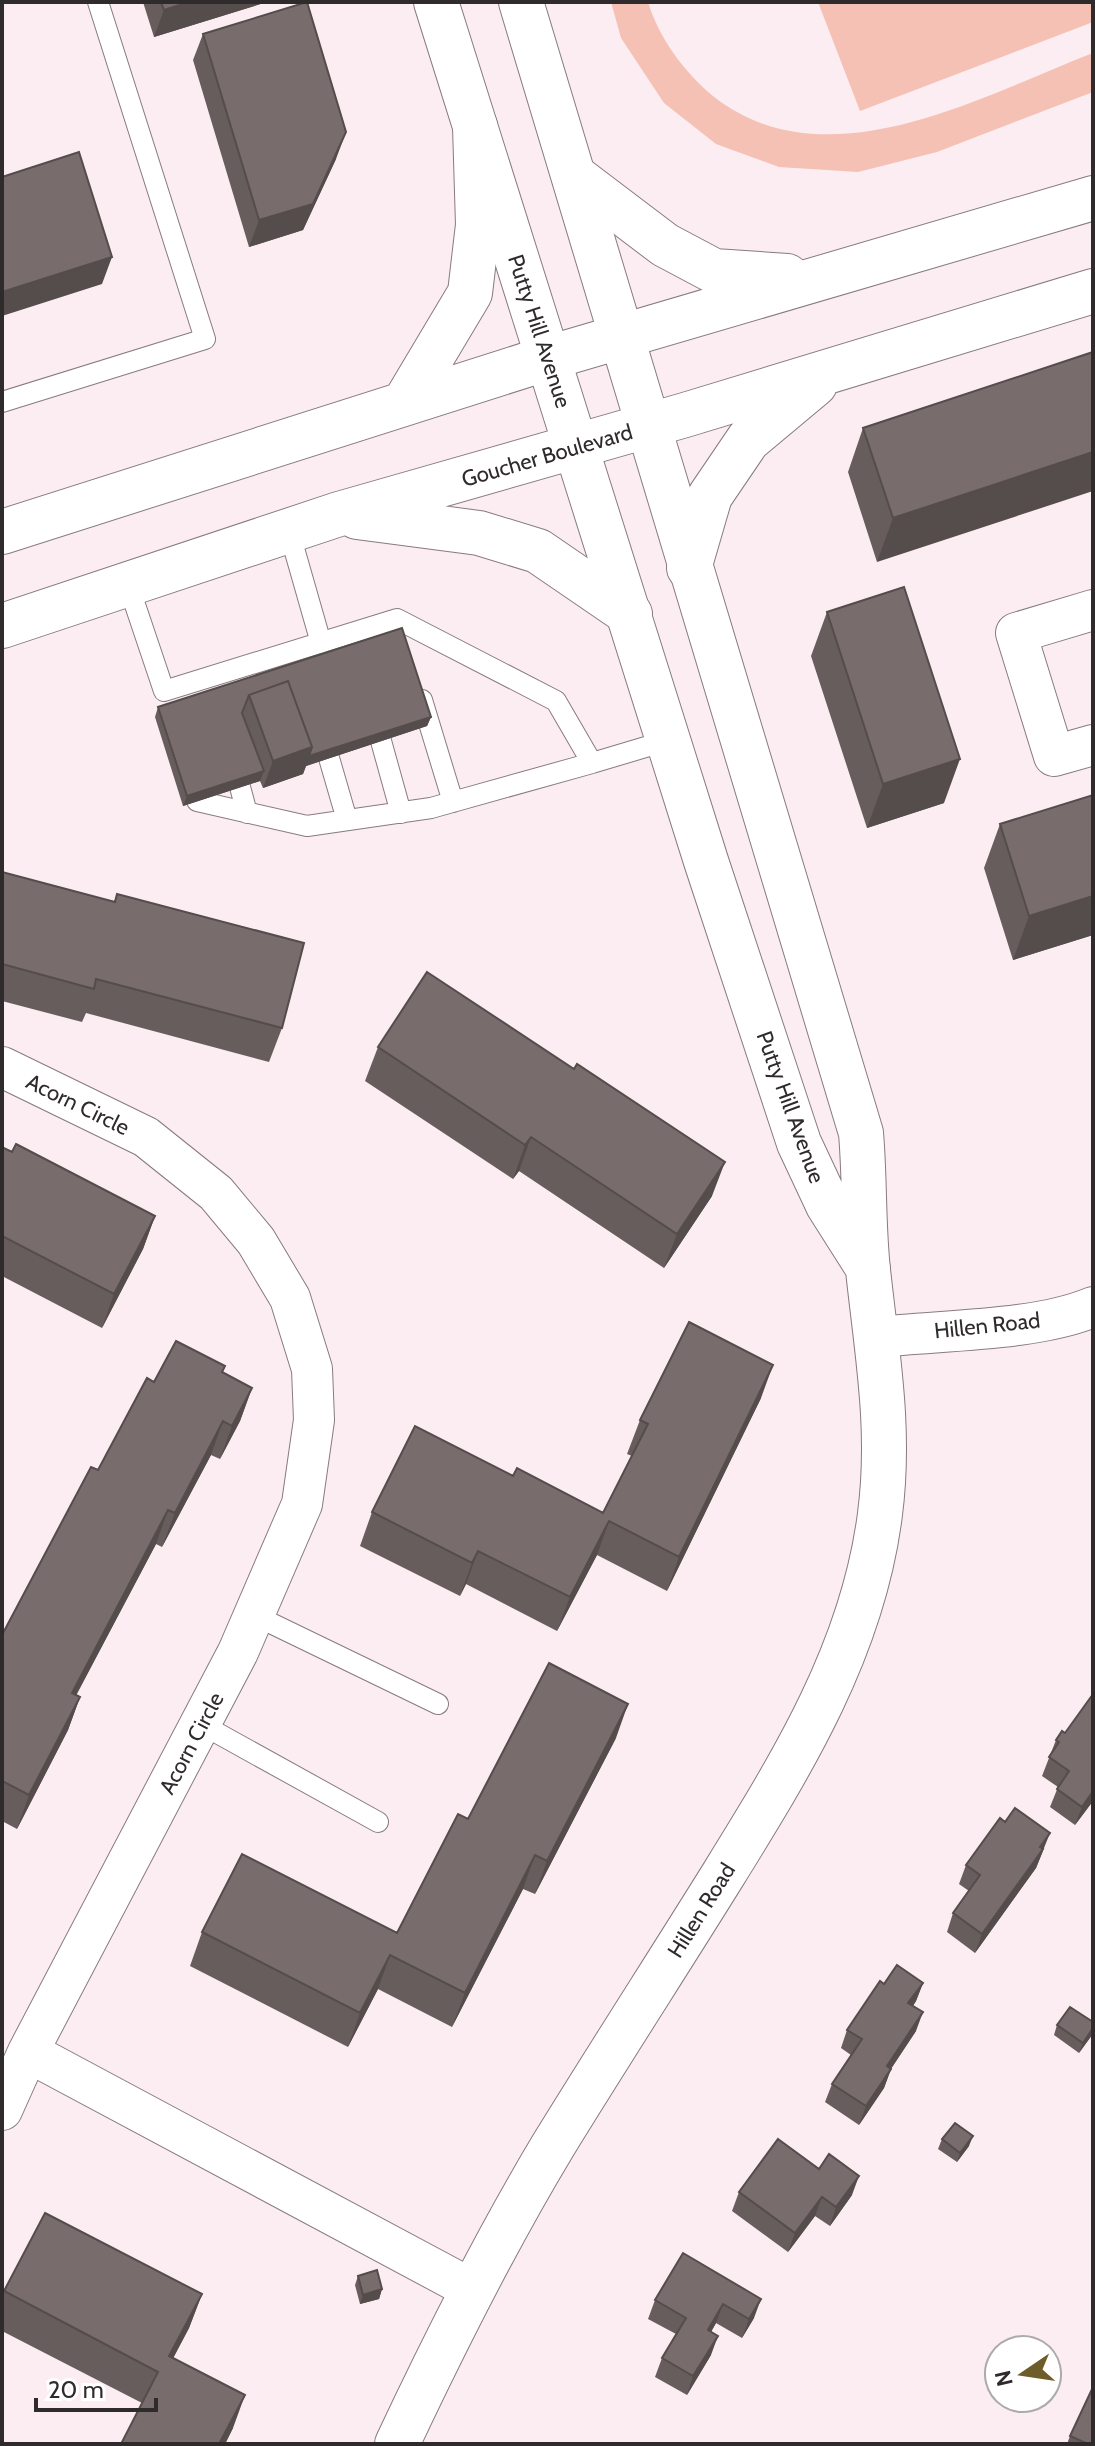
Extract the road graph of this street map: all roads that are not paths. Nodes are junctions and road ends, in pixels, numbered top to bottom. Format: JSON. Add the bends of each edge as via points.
{"nodes":[{"id":1,"x":98,"y":2,"type":"edge"},
{"id":2,"x":436,"y":2,"type":"edge"},
{"id":3,"x":521,"y":2,"type":"edge"},
{"id":4,"x":475,"y":126,"type":"junction"},
{"id":5,"x":574,"y":176,"type":"junction"},
{"id":6,"x":1093,"y":198,"type":"edge"},
{"id":7,"x":813,"y":278,"type":"junction"},
{"id":8,"x":1093,"y":291,"type":"edge"},
{"id":9,"x":621,"y":336,"type":"junction"},
{"id":10,"x":548,"y":358,"type":"junction"},
{"id":11,"x":828,"y":373,"type":"junction"},
{"id":12,"x":2,"y":402,"type":"edge"},
{"id":13,"x":405,"y":402,"type":"junction"},
{"id":14,"x":647,"y":426,"type":"junction"},
{"id":15,"x":577,"y":447,"type":"junction"},
{"id":16,"x":339,"y":514,"type":"junction"},
{"id":17,"x":289,"y":531,"type":"junction"},
{"id":18,"x":2,"y":532,"type":"edge"},
{"id":19,"x":689,"y":568,"type":"junction"},
{"id":20,"x":128,"y":584,"type":"junction"},
{"id":21,"x":1093,"y":610,"type":"edge"},
{"id":22,"x":630,"y":614,"type":"junction"},
{"id":23,"x":397,"y":619,"type":"junction"},
{"id":24,"x":2,"y":626,"type":"edge"},
{"id":25,"x":321,"y":643,"type":"junction"},
{"id":26,"x":406,"y":650,"type":"edge"},
{"id":27,"x":416,"y":680,"type":"edge"},
{"id":28,"x":164,"y":691,"type":"junction"},
{"id":29,"x":171,"y":711,"type":"edge"},
{"id":30,"x":669,"y":740,"type":"junction"},
{"id":31,"x":381,"y":741,"type":"edge"},
{"id":32,"x":1093,"y":745,"type":"edge"},
{"id":33,"x":329,"y":758,"type":"edge"},
{"id":34,"x":592,"y":763,"type":"junction"},
{"id":35,"x":240,"y":787,"type":"edge"},
{"id":36,"x":197,"y":801,"type":"edge"},
{"id":37,"x":453,"y":802,"type":"junction"},
{"id":38,"x":247,"y":813,"type":"junction"},
{"id":39,"x":401,"y":813,"type":"junction"},
{"id":40,"x":347,"y":820,"type":"junction"},
{"id":41,"x":2,"y":1067,"type":"edge"},
{"id":42,"x":868,"y":1268,"type":"junction"},
{"id":43,"x":1093,"y":1307,"type":"edge"},
{"id":44,"x":879,"y":1337,"type":"junction"},
{"id":45,"x":254,"y":1615,"type":"junction"},
{"id":46,"x":438,"y":1704,"type":"dead end"},
{"id":47,"x":201,"y":1724,"type":"junction"},
{"id":48,"x":378,"y":1822,"type":"dead end"},
{"id":49,"x":28,"y":2052,"type":"junction"},
{"id":50,"x":2,"y":2110,"type":"edge"},
{"id":51,"x":473,"y":2290,"type":"junction"},
{"id":52,"x":397,"y":2444,"type":"edge"}],
"edges":[{"from":1,"to":12,"type":"lane","via":[[205,339]]},
{"from":2,"to":4,"type":"street","name":"Putty Hill Avenue"},
{"from":3,"to":5,"type":"street"},
{"from":4,"to":10,"type":"street","name":"Putty Hill Avenue"},
{"from":4,"to":13,"type":"street","via":[[478,225],[470,293]]},
{"from":5,"to":7,"type":"street","via":[[665,245],[714,271]]},
{"from":5,"to":9,"type":"street"},
{"from":6,"to":7,"type":"street"},
{"from":7,"to":9,"type":"street"},
{"from":8,"to":11,"type":"street","name":"Goucher Boulevard"},
{"from":9,"to":10,"type":"street"},
{"from":9,"to":14,"type":"street"},
{"from":10,"to":13,"type":"street"},
{"from":10,"to":15,"type":"street","name":"Putty Hill Avenue"},
{"from":11,"to":14,"type":"street","name":"Goucher Boulevard"},
{"from":11,"to":19,"type":"street","via":[[748,440],[710,496]]},
{"from":13,"to":18,"type":"street"},
{"from":14,"to":15,"type":"street","name":"Goucher Boulevard"},
{"from":14,"to":19,"type":"street"},
{"from":15,"to":16,"type":"street","name":"Goucher Boulevard"},
{"from":15,"to":22,"type":"street","name":"Putty Hill Avenue"},
{"from":16,"to":17,"type":"street","name":"Goucher Boulevard"},
{"from":16,"to":22,"type":"street","via":[[479,533],[538,551]]},
{"from":17,"to":20,"type":"street","name":"Goucher Boulevard"},
{"from":17,"to":25,"type":"lane"},
{"from":19,"to":42,"type":"street","via":[[861,1133]]},
{"from":20,"to":24,"type":"street","name":"Goucher Boulevard"},
{"from":20,"to":28,"type":"lane"},
{"from":21,"to":32,"type":"street","via":[[1016,633],[1054,756]]},
{"from":22,"to":30,"type":"street","name":"Putty Hill Avenue"},
{"from":23,"to":25,"type":"lane","via":[[352,643]]},
{"from":23,"to":26,"type":"lane"},
{"from":23,"to":34,"type":"lane","via":[[556,701]]},
{"from":25,"to":28,"type":"lane","via":[[299,659],[210,688]]},
{"from":27,"to":37,"type":"lane"},
{"from":28,"to":29,"type":"lane"},
{"from":30,"to":34,"type":"lane"},
{"from":30,"to":42,"type":"street","name":"Putty Hill Avenue","via":[[799,1143],[828,1205]]},
{"from":31,"to":39,"type":"lane"},
{"from":33,"to":40,"type":"lane"},
{"from":34,"to":37,"type":"lane"},
{"from":35,"to":38,"type":"lane"},
{"from":36,"to":38,"type":"lane"},
{"from":37,"to":39,"type":"lane"},
{"from":38,"to":40,"type":"lane","via":[[307,826]]},
{"from":39,"to":40,"type":"lane"},
{"from":41,"to":45,"type":"street","name":"Acorn Circle","via":[[146,1137],[216,1193],[256,1241],[290,1298],[312,1369],[314,1420],[302,1504]]},
{"from":42,"to":44,"type":"street","name":"Hillen Road"},
{"from":43,"to":44,"type":"street","name":"Hillen Road","via":[[1027,1322]]},
{"from":44,"to":51,"type":"street","name":"Hillen Road","via":[[885,1434],[880,1515],[864,1594],[834,1681],[788,1770],[553,2147]]},
{"from":45,"to":46,"type":"lane"},
{"from":45,"to":47,"type":"street","name":"Acorn Circle"},
{"from":47,"to":48,"type":"lane"},
{"from":47,"to":49,"type":"street","name":"Acorn Circle"},
{"from":49,"to":50,"type":"street","name":"Acorn Circle"},
{"from":49,"to":51,"type":"street"},
{"from":51,"to":52,"type":"street","name":"Hillen Road"}]}
